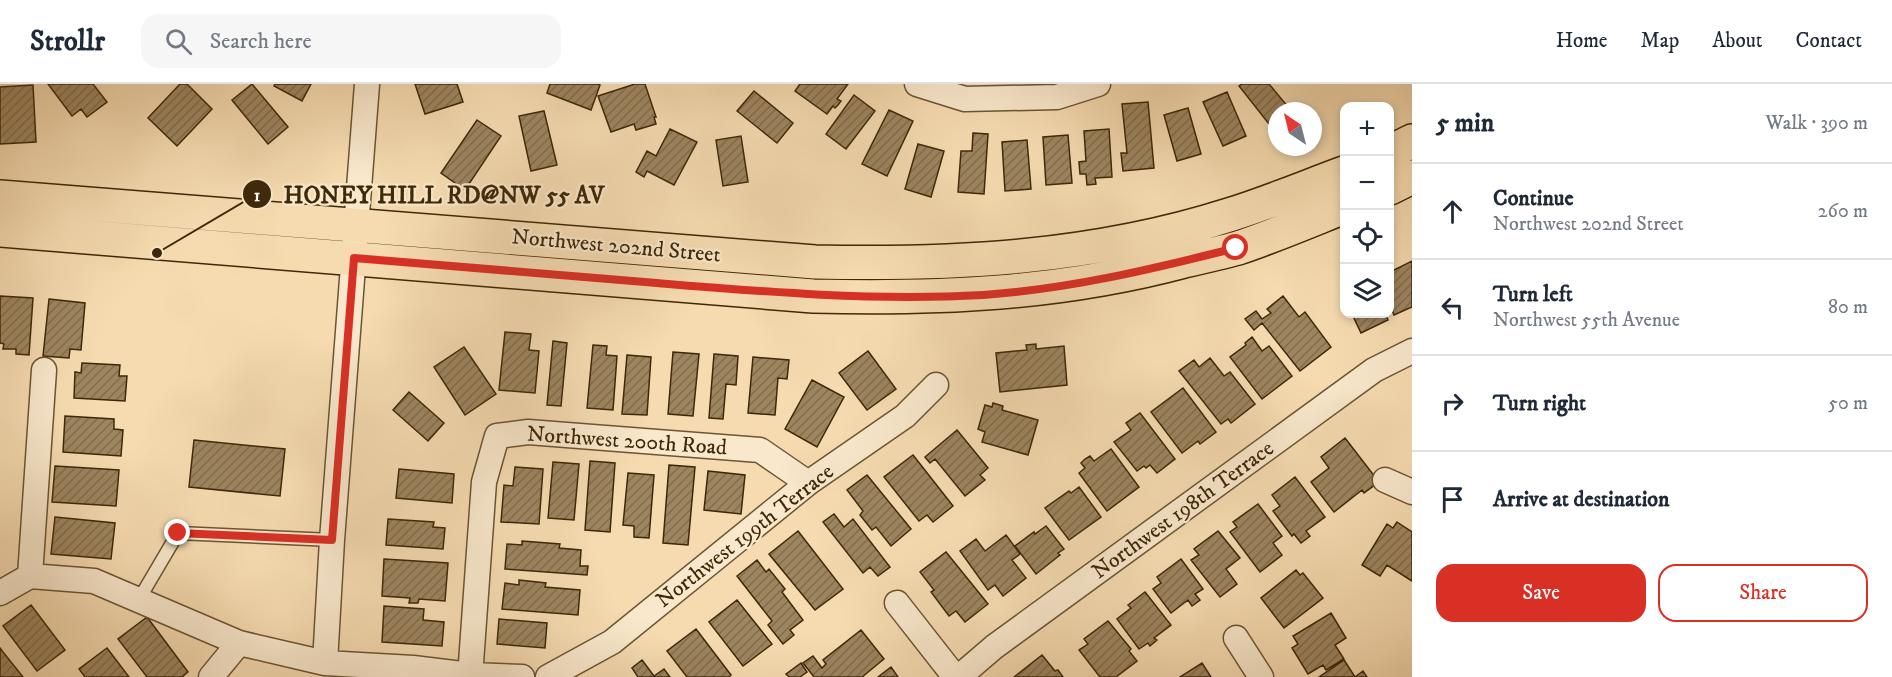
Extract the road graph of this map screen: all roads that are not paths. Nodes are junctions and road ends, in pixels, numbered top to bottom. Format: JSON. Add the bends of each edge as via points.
{"nodes":[{"id":1,"x":367,"y":84,"type":"edge"},
{"id":2,"x":917,"y":84,"type":"edge"},
{"id":3,"x":1098,"y":84,"type":"edge"},
{"id":4,"x":1412,"y":141,"type":"edge"},
{"id":5,"x":1394,"y":150,"type":"edge"},
{"id":6,"x":1340,"y":174,"type":"edge"},
{"id":7,"x":1412,"y":177,"type":"edge"},
{"id":8,"x":1394,"y":186,"type":"edge"},
{"id":9,"x":0,"y":196,"type":"edge"},
{"id":10,"x":1340,"y":209,"type":"edge"},
{"id":11,"x":357,"y":224,"type":"junction"},
{"id":12,"x":0,"y":230,"type":"edge"},
{"id":13,"x":354,"y":258,"type":"junction"},
{"id":14,"x":1412,"y":351,"type":"edge"},
{"id":15,"x":44,"y":370,"type":"dead end"},
{"id":16,"x":936,"y":385,"type":"dead end"},
{"id":17,"x":1385,"y":480,"type":"dead end"},
{"id":18,"x":808,"y":483,"type":"junction"},
{"id":19,"x":1412,"y":492,"type":"edge"},
{"id":20,"x":332,"y":540,"type":"junction"},
{"id":21,"x":30,"y":576,"type":"junction"},
{"id":22,"x":0,"y":593,"type":"edge"},
{"id":23,"x":138,"y":601,"type":"junction"},
{"id":24,"x":897,"y":603,"type":"dead end"},
{"id":25,"x":1236,"y":638,"type":"dead end"},
{"id":26,"x":239,"y":643,"type":"junction"},
{"id":27,"x":326,"y":663,"type":"junction"},
{"id":28,"x":470,"y":676,"type":"edge"},
{"id":29,"x":211,"y":677,"type":"edge"},
{"id":30,"x":522,"y":677,"type":"edge"},
{"id":31,"x":548,"y":677,"type":"edge"},
{"id":32,"x":957,"y":677,"type":"edge"},
{"id":33,"x":1261,"y":677,"type":"edge"}],
"edges":[{"from":1,"to":11,"type":"street"},
{"from":2,"to":3,"type":"street","via":[[965,99],[1057,97]]},
{"from":4,"to":5,"type":"main road"},
{"from":6,"to":11,"type":"main road","name":"Northwest 202nd Street","via":[[1228,215],[1145,237],[1065,252],[982,261],[815,262]]},
{"from":7,"to":8,"type":"main road"},
{"from":9,"to":11,"type":"main road","name":"Northwest 202nd Street"},
{"from":10,"to":13,"type":"main road","name":"Northwest 202nd Street","via":[[1236,248],[1152,270],[1070,285],[985,294],[901,298],[813,296]]},
{"from":11,"to":13,"type":"street"},
{"from":12,"to":13,"type":"main road","name":"Northwest 202nd Street"},
{"from":13,"to":20,"type":"street"},
{"from":14,"to":32,"type":"street","name":"Northwest 198th Terrace","via":[[1374,370]]},
{"from":15,"to":21,"type":"street"},
{"from":16,"to":18,"type":"street","name":"Northwest 199th Terrace","via":[[905,416]]},
{"from":17,"to":19,"type":"street"},
{"from":18,"to":28,"type":"street","name":"Northwest 200th Road","via":[[760,450],[528,432],[497,436],[484,482]]},
{"from":18,"to":31,"type":"street","name":"Northwest 199th Terrace","via":[[612,642]]},
{"from":20,"to":23,"type":"lane","via":[[178,533]]},
{"from":20,"to":27,"type":"street"},
{"from":21,"to":22,"type":"street"},
{"from":21,"to":23,"type":"street","via":[[94,581]]},
{"from":23,"to":26,"type":"street"},
{"from":24,"to":32,"type":"street"},
{"from":25,"to":33,"type":"street"},
{"from":26,"to":27,"type":"street"},
{"from":26,"to":29,"type":"street"},
{"from":27,"to":28,"type":"street"},
{"from":28,"to":30,"type":"street"}]}
